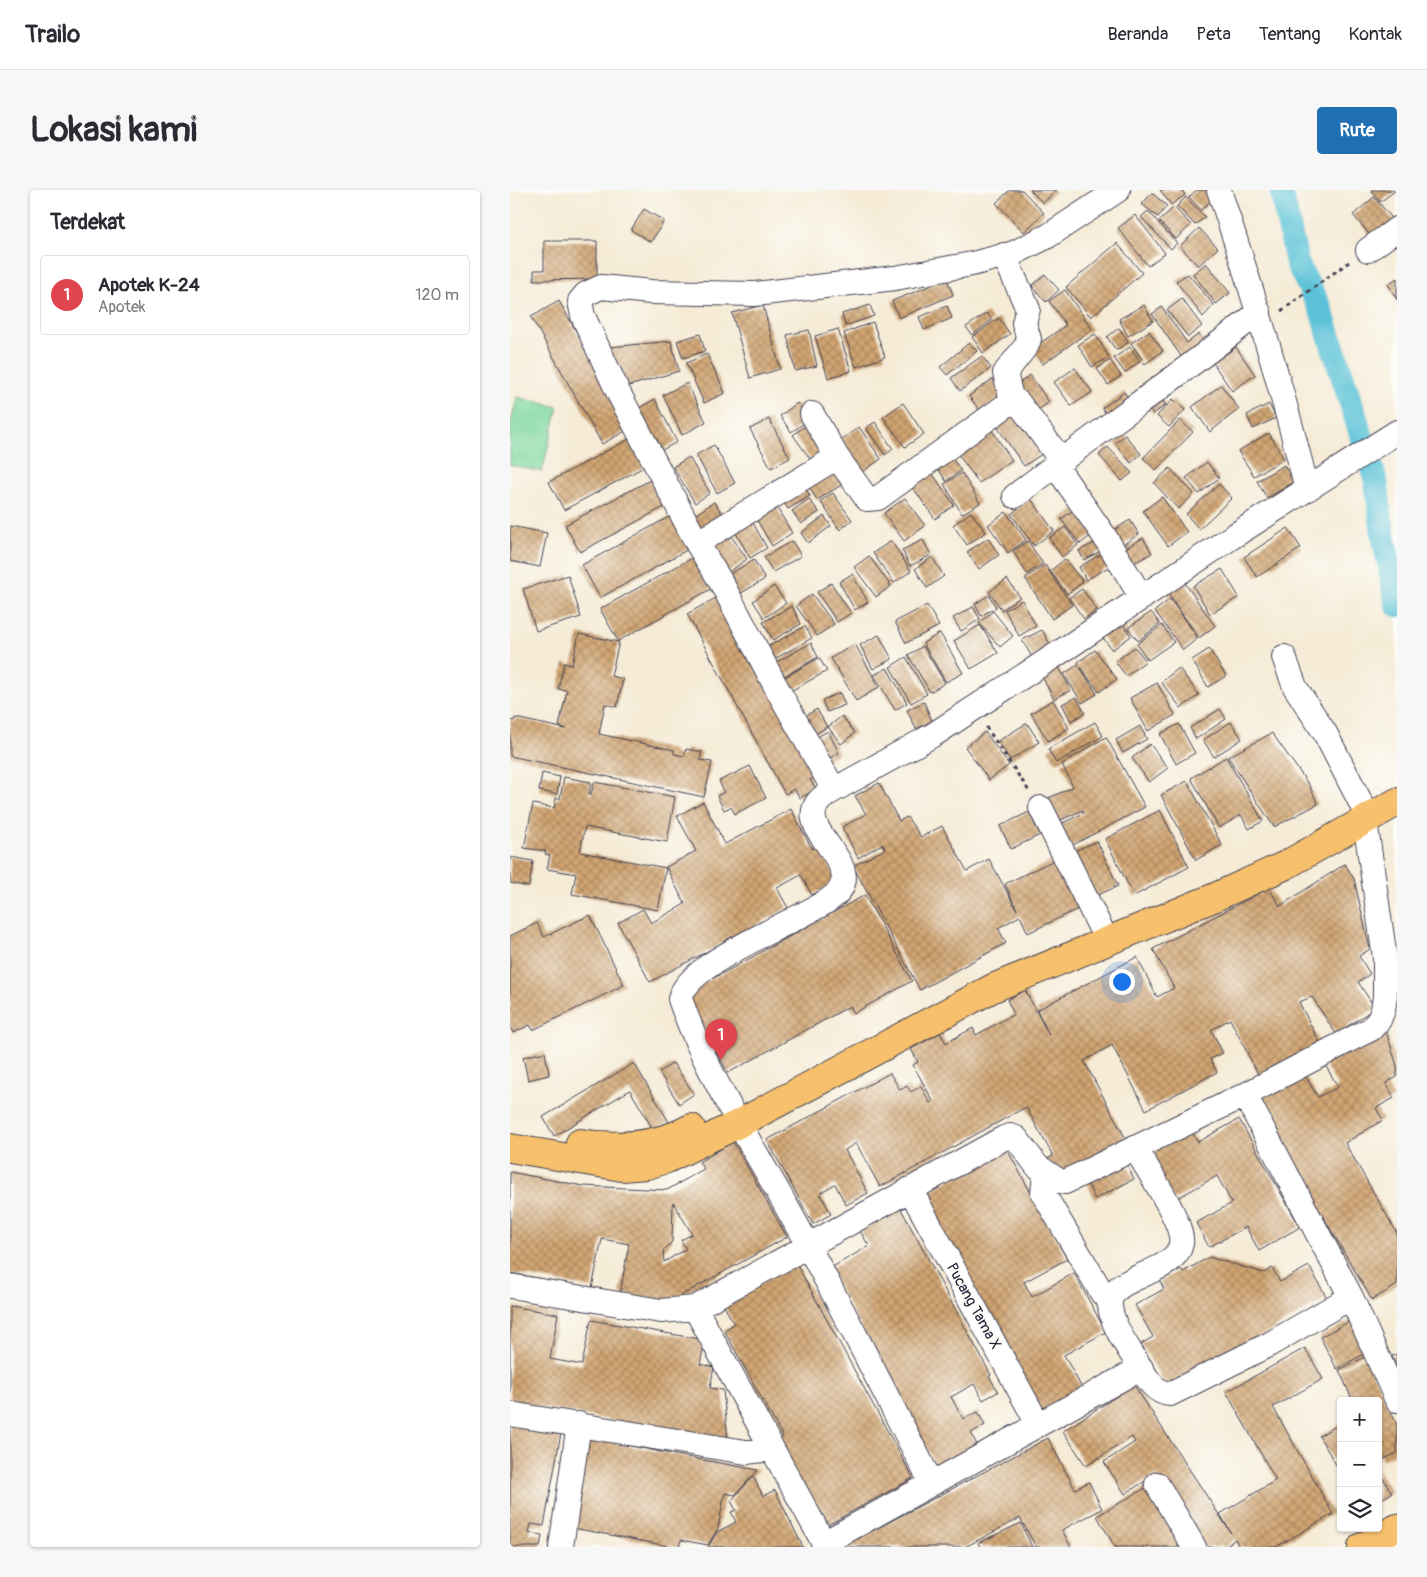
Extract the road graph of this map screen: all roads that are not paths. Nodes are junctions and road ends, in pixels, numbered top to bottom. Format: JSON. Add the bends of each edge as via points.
{"nodes":[{"id":1,"x":1118,"y":190,"type":"edge"},
{"id":2,"x":1220,"y":190,"type":"edge"},
{"id":3,"x":1397,"y":229,"type":"edge"},
{"id":4,"x":1004,"y":255,"type":"junction"},
{"id":5,"x":1360,"y":255,"type":"road end"},
{"id":6,"x":1270,"y":311,"type":"junction"},
{"id":7,"x":1012,"y":401,"type":"junction"},
{"id":8,"x":812,"y":414,"type":"dead end"},
{"id":9,"x":1395,"y":434,"type":"edge"},
{"id":10,"x":837,"y":457,"type":"junction"},
{"id":11,"x":1058,"y":463,"type":"junction"},
{"id":12,"x":1307,"y":489,"type":"junction"},
{"id":13,"x":1015,"y":496,"type":"dead end"},
{"id":14,"x":697,"y":543,"type":"junction"},
{"id":15,"x":1142,"y":598,"type":"junction"},
{"id":16,"x":1284,"y":657,"type":"dead end"},
{"id":17,"x":834,"y":790,"type":"junction"},
{"id":18,"x":1396,"y":793,"type":"edge"},
{"id":19,"x":1041,"y":808,"type":"road end"},
{"id":20,"x":1364,"y":814,"type":"junction"},
{"id":21,"x":1103,"y":933,"type":"junction"},
{"id":22,"x":1245,"y":1095,"type":"junction"},
{"id":23,"x":735,"y":1115,"type":"junction"},
{"id":24,"x":510,"y":1131,"type":"edge"},
{"id":25,"x":510,"y":1148,"type":"edge"},
{"id":26,"x":1134,"y":1148,"type":"junction"},
{"id":27,"x":1044,"y":1173,"type":"junction"},
{"id":28,"x":910,"y":1189,"type":"junction"},
{"id":29,"x":807,"y":1244,"type":"junction"},
{"id":30,"x":510,"y":1286,"type":"edge"},
{"id":31,"x":1351,"y":1297,"type":"junction"},
{"id":32,"x":1110,"y":1301,"type":"junction"},
{"id":33,"x":696,"y":1308,"type":"junction"},
{"id":34,"x":1141,"y":1368,"type":"junction"},
{"id":35,"x":1397,"y":1400,"type":"edge"},
{"id":36,"x":510,"y":1414,"type":"edge"},
{"id":37,"x":580,"y":1424,"type":"junction"},
{"id":38,"x":1038,"y":1424,"type":"junction"},
{"id":39,"x":772,"y":1449,"type":"junction"},
{"id":40,"x":931,"y":1482,"type":"junction"},
{"id":41,"x":1157,"y":1484,"type":"dead end"},
{"id":42,"x":1397,"y":1528,"type":"edge"},
{"id":43,"x":825,"y":1545,"type":"edge"},
{"id":44,"x":567,"y":1546,"type":"edge"},
{"id":45,"x":1194,"y":1547,"type":"edge"},
{"id":46,"x":1362,"y":1547,"type":"edge"}],
"edges":[{"from":1,"to":4,"type":"street","via":[[1048,236]]},
{"from":2,"to":6,"type":"street"},
{"from":3,"to":5,"type":"street"},
{"from":4,"to":7,"type":"street","via":[[1028,309],[1024,323],[1028,345],[1005,373]]},
{"from":4,"to":14,"type":"street","via":[[895,278],[764,293],[651,292],[605,287],[582,296],[583,316],[618,392]]},
{"from":6,"to":11,"type":"street"},
{"from":6,"to":12,"type":"street","via":[[1284,399]]},
{"from":7,"to":10,"type":"street","via":[[874,500],[867,499]]},
{"from":7,"to":11,"type":"street","via":[[1018,402]]},
{"from":8,"to":10,"type":"street"},
{"from":9,"to":12,"type":"street"},
{"from":10,"to":14,"type":"street"},
{"from":11,"to":13,"type":"street"},
{"from":11,"to":15,"type":"street"},
{"from":12,"to":15,"type":"street"},
{"from":14,"to":17,"type":"street"},
{"from":15,"to":17,"type":"street","via":[[933,735]]},
{"from":16,"to":20,"type":"street","via":[[1296,687],[1325,733]]},
{"from":17,"to":23,"type":"street","via":[[822,796],[812,808],[824,840],[845,876],[839,892],[816,908],[710,964],[687,982],[681,993],[691,1026]]},
{"from":18,"to":20,"type":"main road"},
{"from":19,"to":21,"type":"street"},
{"from":20,"to":21,"type":"main road"},
{"from":20,"to":22,"type":"street","via":[[1385,958],[1383,1010],[1371,1028]]},
{"from":21,"to":23,"type":"main road","via":[[988,976],[939,1008]]},
{"from":22,"to":26,"type":"street"},
{"from":22,"to":31,"type":"street"},
{"from":23,"to":24,"type":"main road","via":[[642,1145],[603,1147]]},
{"from":23,"to":25,"type":"main road","via":[[667,1159],[647,1165],[622,1167]]},
{"from":23,"to":29,"type":"street"},
{"from":26,"to":27,"type":"street","via":[[1069,1182]]},
{"from":26,"to":32,"type":"street","via":[[1175,1217],[1182,1236],[1181,1245],[1164,1266],[1121,1286]]},
{"from":27,"to":28,"type":"street","via":[[1016,1138],[1010,1136]]},
{"from":27,"to":32,"type":"street","via":[[1043,1193],[1102,1293]]},
{"from":28,"to":29,"type":"street"},
{"from":28,"to":38,"type":"street","name":"Pucang Tama X"},
{"from":29,"to":33,"type":"street"},
{"from":29,"to":40,"type":"street"},
{"from":30,"to":33,"type":"street","via":[[661,1311]]},
{"from":31,"to":34,"type":"street","via":[[1270,1344],[1170,1394],[1160,1392],[1152,1385]]},
{"from":31,"to":35,"type":"street"},
{"from":32,"to":34,"type":"street","via":[[1119,1331]]},
{"from":33,"to":39,"type":"street"},
{"from":34,"to":38,"type":"street"},
{"from":36,"to":37,"type":"street"},
{"from":37,"to":39,"type":"street","via":[[746,1452]]},
{"from":37,"to":44,"type":"street"},
{"from":38,"to":40,"type":"street"},
{"from":39,"to":43,"type":"street"},
{"from":40,"to":43,"type":"street"},
{"from":41,"to":45,"type":"street"},
{"from":42,"to":46,"type":"main road"}]}
